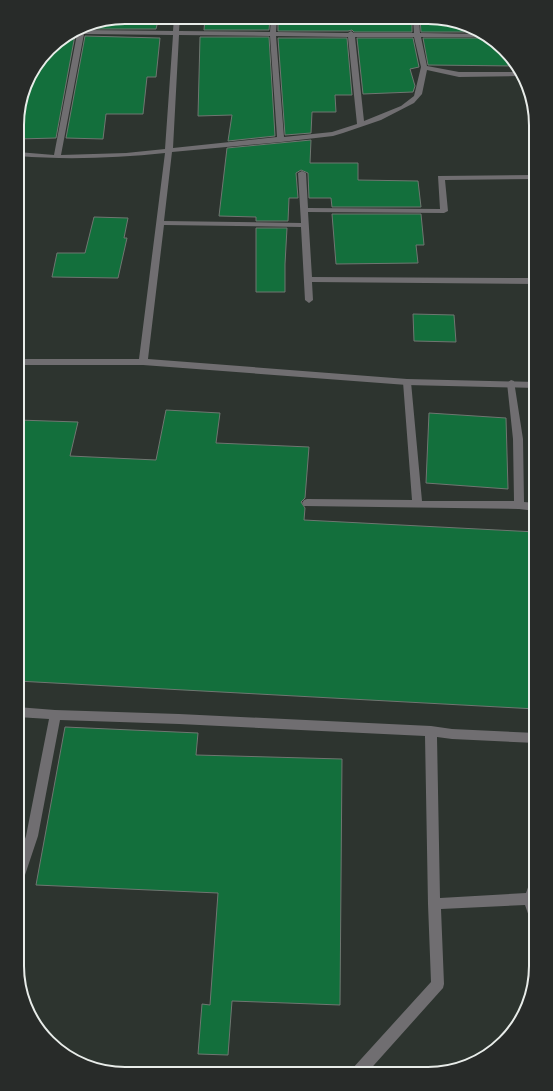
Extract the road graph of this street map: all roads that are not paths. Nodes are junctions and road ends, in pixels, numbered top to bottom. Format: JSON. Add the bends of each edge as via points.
{"nodes":[{"id":1,"x":177,"y":24,"type":"edge"},
{"id":2,"x":274,"y":24,"type":"edge"},
{"id":3,"x":416,"y":24,"type":"edge"},
{"id":4,"x":90,"y":30,"type":"edge"},
{"id":5,"x":176,"y":33,"type":"junction"},
{"id":6,"x":352,"y":33,"type":"junction"},
{"id":7,"x":273,"y":34,"type":"junction"},
{"id":8,"x":417,"y":35,"type":"junction"},
{"id":9,"x":77,"y":36,"type":"edge"},
{"id":10,"x":476,"y":36,"type":"edge"},
{"id":11,"x":424,"y":67,"type":"junction"},
{"id":12,"x":515,"y":74,"type":"edge"},
{"id":13,"x":361,"y":124,"type":"junction"},
{"id":14,"x":281,"y":140,"type":"junction"},
{"id":15,"x":169,"y":151,"type":"junction"},
{"id":16,"x":24,"y":154,"type":"edge"},
{"id":17,"x":57,"y":157,"type":"junction"},
{"id":18,"x":302,"y":172,"type":"dead end"},
{"id":19,"x":529,"y":177,"type":"edge"},
{"id":20,"x":304,"y":210,"type":"junction"},
{"id":21,"x":161,"y":223,"type":"junction"},
{"id":22,"x":305,"y":225,"type":"junction"},
{"id":23,"x":308,"y":279,"type":"junction"},
{"id":24,"x":529,"y":281,"type":"edge"},
{"id":25,"x":309,"y":300,"type":"dead end"},
{"id":26,"x":24,"y":362,"type":"edge"},
{"id":27,"x":144,"y":362,"type":"junction"},
{"id":28,"x":406,"y":382,"type":"junction"},
{"id":29,"x":511,"y":383,"type":"junction"},
{"id":30,"x":529,"y":384,"type":"edge"},
{"id":31,"x":307,"y":503,"type":"dead end"},
{"id":32,"x":417,"y":504,"type":"junction"},
{"id":33,"x":518,"y":505,"type":"junction"},
{"id":34,"x":529,"y":506,"type":"edge"},
{"id":35,"x":24,"y":713,"type":"edge"},
{"id":36,"x":55,"y":716,"type":"junction"},
{"id":37,"x":431,"y":731,"type":"junction"},
{"id":38,"x":529,"y":738,"type":"edge"},
{"id":39,"x":24,"y":860,"type":"edge"},
{"id":40,"x":529,"y":899,"type":"edge"},
{"id":41,"x":434,"y":904,"type":"junction"},
{"id":42,"x":363,"y":1067,"type":"edge"}],
"edges":[{"from":1,"to":5,"type":"street"},
{"from":2,"to":7,"type":"street"},
{"from":3,"to":8,"type":"street"},
{"from":4,"to":5,"type":"street"},
{"from":5,"to":7,"type":"street"},
{"from":5,"to":15,"type":"street"},
{"from":6,"to":7,"type":"street"},
{"from":6,"to":8,"type":"street"},
{"from":6,"to":13,"type":"street"},
{"from":7,"to":14,"type":"street"},
{"from":8,"to":10,"type":"street"},
{"from":8,"to":11,"type":"street"},
{"from":9,"to":17,"type":"street"},
{"from":11,"to":12,"type":"street","via":[[455,75]]},
{"from":11,"to":13,"type":"street","via":[[417,98],[405,107]]},
{"from":13,"to":14,"type":"street","via":[[333,134]]},
{"from":14,"to":15,"type":"street"},
{"from":15,"to":17,"type":"street"},
{"from":15,"to":21,"type":"street"},
{"from":16,"to":17,"type":"street"},
{"from":18,"to":20,"type":"street"},
{"from":19,"to":20,"type":"street","via":[[441,178],[444,211]]},
{"from":20,"to":22,"type":"street"},
{"from":21,"to":22,"type":"street"},
{"from":21,"to":27,"type":"street"},
{"from":22,"to":23,"type":"street"},
{"from":23,"to":24,"type":"street"},
{"from":23,"to":25,"type":"street"},
{"from":26,"to":27,"type":"street"},
{"from":27,"to":28,"type":"street"},
{"from":28,"to":29,"type":"street"},
{"from":28,"to":32,"type":"street"},
{"from":29,"to":30,"type":"street"},
{"from":29,"to":33,"type":"street","via":[[518,439]]},
{"from":31,"to":32,"type":"street"},
{"from":32,"to":33,"type":"street"},
{"from":33,"to":34,"type":"street"},
{"from":35,"to":36,"type":"street"},
{"from":36,"to":37,"type":"street"},
{"from":36,"to":39,"type":"street","via":[[32,836]]},
{"from":37,"to":38,"type":"street"},
{"from":37,"to":41,"type":"street"},
{"from":40,"to":41,"type":"street"},
{"from":41,"to":42,"type":"street","via":[[438,984]]}]}
